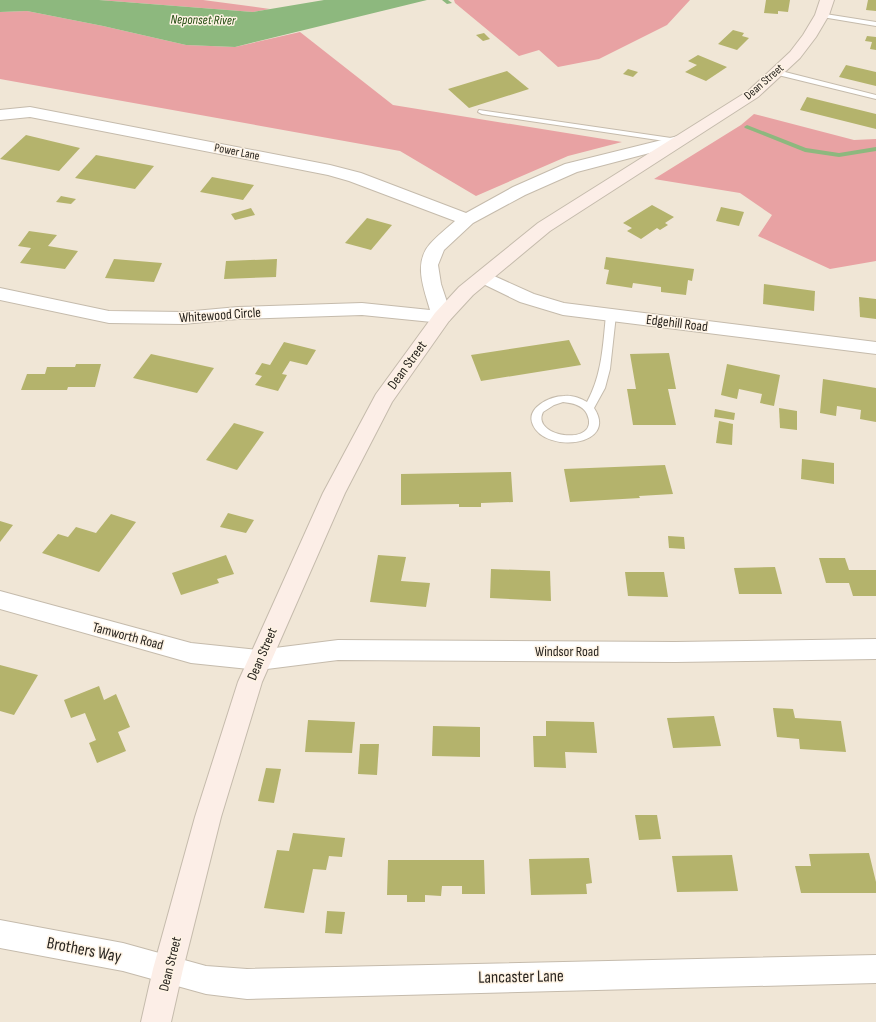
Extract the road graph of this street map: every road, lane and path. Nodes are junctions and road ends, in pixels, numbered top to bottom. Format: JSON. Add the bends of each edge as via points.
{"nodes":[{"id":1,"x":824,"y":8,"type":"edge"},
{"id":2,"x":876,"y":24,"type":"edge"},
{"id":3,"x":777,"y":72,"type":"junction"},
{"id":4,"x":876,"y":97,"type":"edge"},
{"id":5,"x":482,"y":112,"type":"dead end"},
{"id":6,"x":0,"y":115,"type":"edge"},
{"id":7,"x":678,"y":141,"type":"junction"},
{"id":8,"x":467,"y":219,"type":"junction"},
{"id":9,"x":483,"y":277,"type":"junction"},
{"id":10,"x":0,"y":294,"type":"edge"},
{"id":11,"x":611,"y":315,"type":"junction"},
{"id":12,"x":442,"y":317,"type":"junction"},
{"id":13,"x":876,"y":348,"type":"edge"},
{"id":14,"x":589,"y":408,"type":"junction"},
{"id":15,"x":0,"y":600,"type":"edge"},
{"id":16,"x":876,"y":649,"type":"edge"},
{"id":17,"x":259,"y":660,"type":"junction"},
{"id":18,"x":0,"y":934,"type":"edge"},
{"id":19,"x":168,"y":969,"type":"junction"},
{"id":20,"x":876,"y":969,"type":"edge"},
{"id":21,"x":156,"y":1022,"type":"edge"}],
"edges":[{"from":1,"to":2,"type":"lane"},
{"from":1,"to":3,"type":"main road","name":"Dean Street","via":[[809,37]]},
{"from":3,"to":4,"type":"lane"},
{"from":3,"to":7,"type":"main road","name":"Dean Street","via":[[754,94]]},
{"from":5,"to":7,"type":"lane"},
{"from":6,"to":8,"type":"street","name":"Power Lane","via":[[30,112],[330,170]]},
{"from":7,"to":8,"type":"street","name":"Dean Street","via":[[571,168],[519,191]]},
{"from":7,"to":9,"type":"main road","name":"Dean Street","via":[[544,227]]},
{"from":8,"to":12,"type":"street","name":"Dean Street","via":[[436,248],[429,265]]},
{"from":9,"to":11,"type":"street","name":"Edgehill Road","via":[[526,298]]},
{"from":9,"to":12,"type":"main road","name":"Dean Street"},
{"from":10,"to":12,"type":"street","name":"Whitewood Circle","via":[[109,317],[183,318],[238,313],[362,309]]},
{"from":11,"to":13,"type":"street","name":"Edgehill Road"},
{"from":11,"to":14,"type":"lane","via":[[605,369],[600,388]]},
{"from":12,"to":17,"type":"main road","name":"Dean Street","via":[[379,406],[334,493]]},
{"from":14,"to":14,"type":"lane","via":[[596,420],[594,427],[590,433],[575,440],[548,435],[537,422],[540,409],[553,400],[573,399]]},
{"from":15,"to":17,"type":"street","name":"Tamworth Road","via":[[191,653]]},
{"from":16,"to":17,"type":"street","name":"Windsor Road","via":[[675,652],[338,650]]},
{"from":17,"to":19,"type":"main road","name":"Dean Street","via":[[208,817]]},
{"from":18,"to":19,"type":"street","name":"Brothers Way","via":[[123,956]]},
{"from":19,"to":20,"type":"street","name":"Lancaster Lane","via":[[206,980],[247,984]]},
{"from":19,"to":21,"type":"main road","name":"Dean Street"}]}
